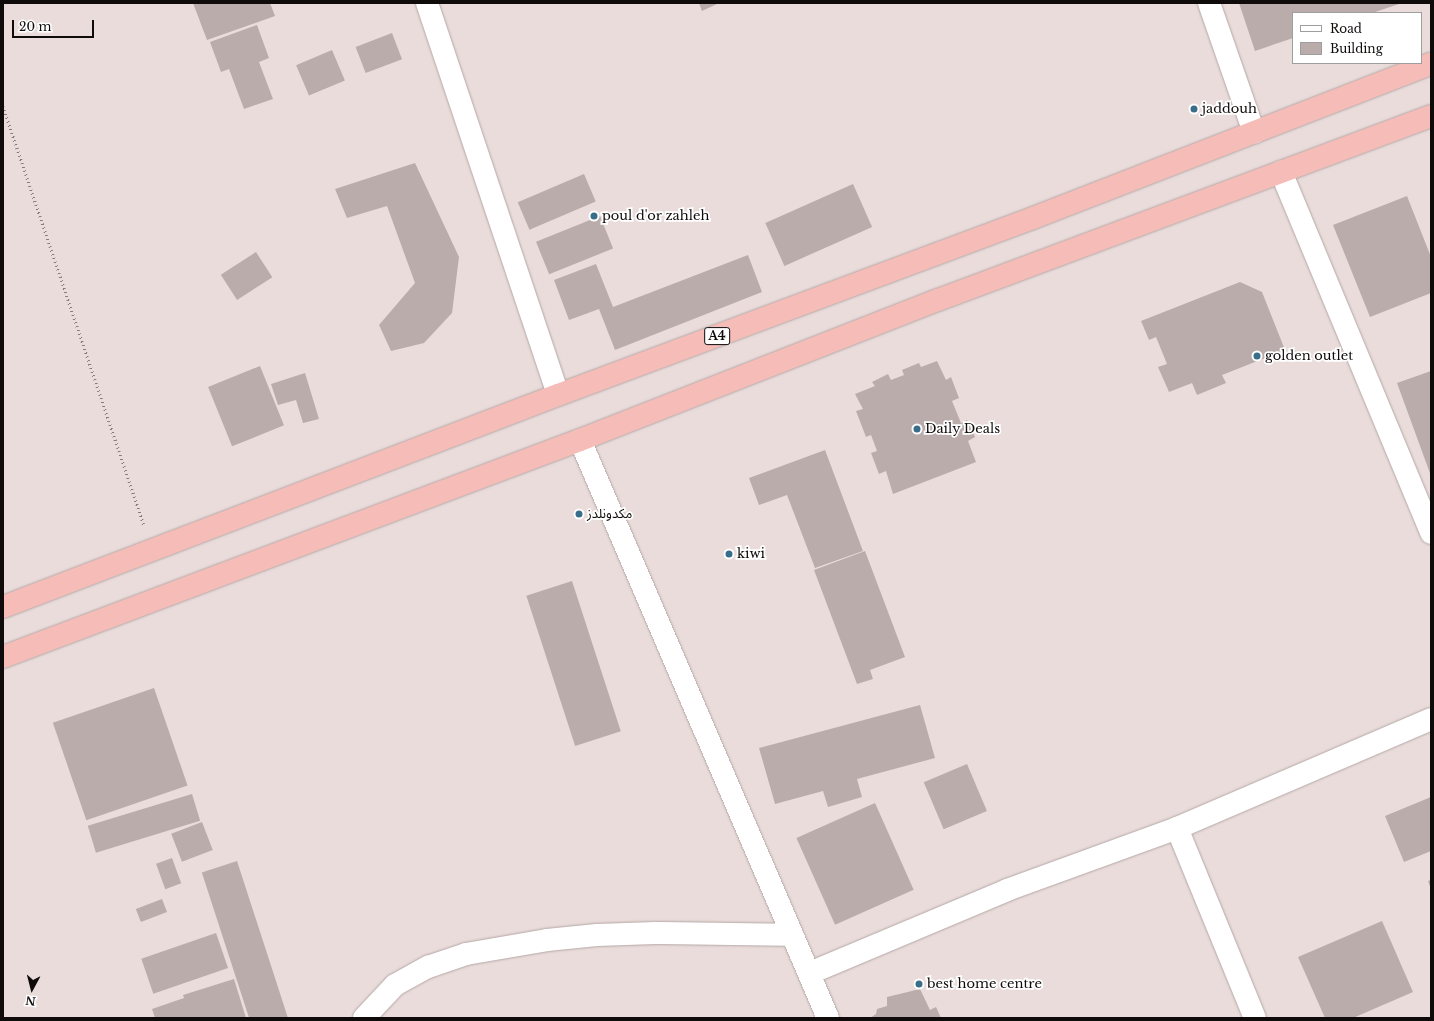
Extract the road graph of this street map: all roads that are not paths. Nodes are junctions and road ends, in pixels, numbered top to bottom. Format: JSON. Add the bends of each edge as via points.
{"nodes":[{"id":1,"x":427,"y":3,"type":"edge"},
{"id":2,"x":1209,"y":3,"type":"edge"},
{"id":3,"x":1431,"y":64,"type":"edge"},
{"id":4,"x":1431,"y":116,"type":"edge"},
{"id":5,"x":1254,"y":132,"type":"junction"},
{"id":6,"x":1281,"y":172,"type":"junction"},
{"id":7,"x":558,"y":395,"type":"junction"},
{"id":8,"x":580,"y":440,"type":"junction"},
{"id":9,"x":1431,"y":533,"type":"edge"},
{"id":10,"x":3,"y":607,"type":"edge"},
{"id":11,"x":3,"y":657,"type":"edge"},
{"id":12,"x":1431,"y":719,"type":"edge"},
{"id":13,"x":1176,"y":828,"type":"junction"},
{"id":14,"x":792,"y":935,"type":"junction"},
{"id":15,"x":810,"y":972,"type":"junction"},
{"id":16,"x":364,"y":1018,"type":"edge"},
{"id":17,"x":828,"y":1018,"type":"edge"},
{"id":18,"x":1255,"y":1018,"type":"edge"}],
"edges":[{"from":1,"to":7,"type":"street"},
{"from":2,"to":5,"type":"street"},
{"from":3,"to":5,"type":"highway","number":"A4"},
{"from":4,"to":6,"type":"highway"},
{"from":5,"to":7,"type":"highway","number":"A4","via":[[1033,218]]},
{"from":6,"to":8,"type":"highway","via":[[938,300]]},
{"from":6,"to":9,"type":"street"},
{"from":7,"to":10,"type":"highway","number":"A4"},
{"from":8,"to":11,"type":"highway"},
{"from":8,"to":14,"type":"street"},
{"from":12,"to":13,"type":"street"},
{"from":13,"to":15,"type":"street","via":[[1007,890]]},
{"from":13,"to":18,"type":"street"},
{"from":14,"to":15,"type":"street"},
{"from":14,"to":16,"type":"street","via":[[655,933],[597,936],[547,940],[466,954],[428,967],[395,985]]},
{"from":15,"to":17,"type":"street"}]}
